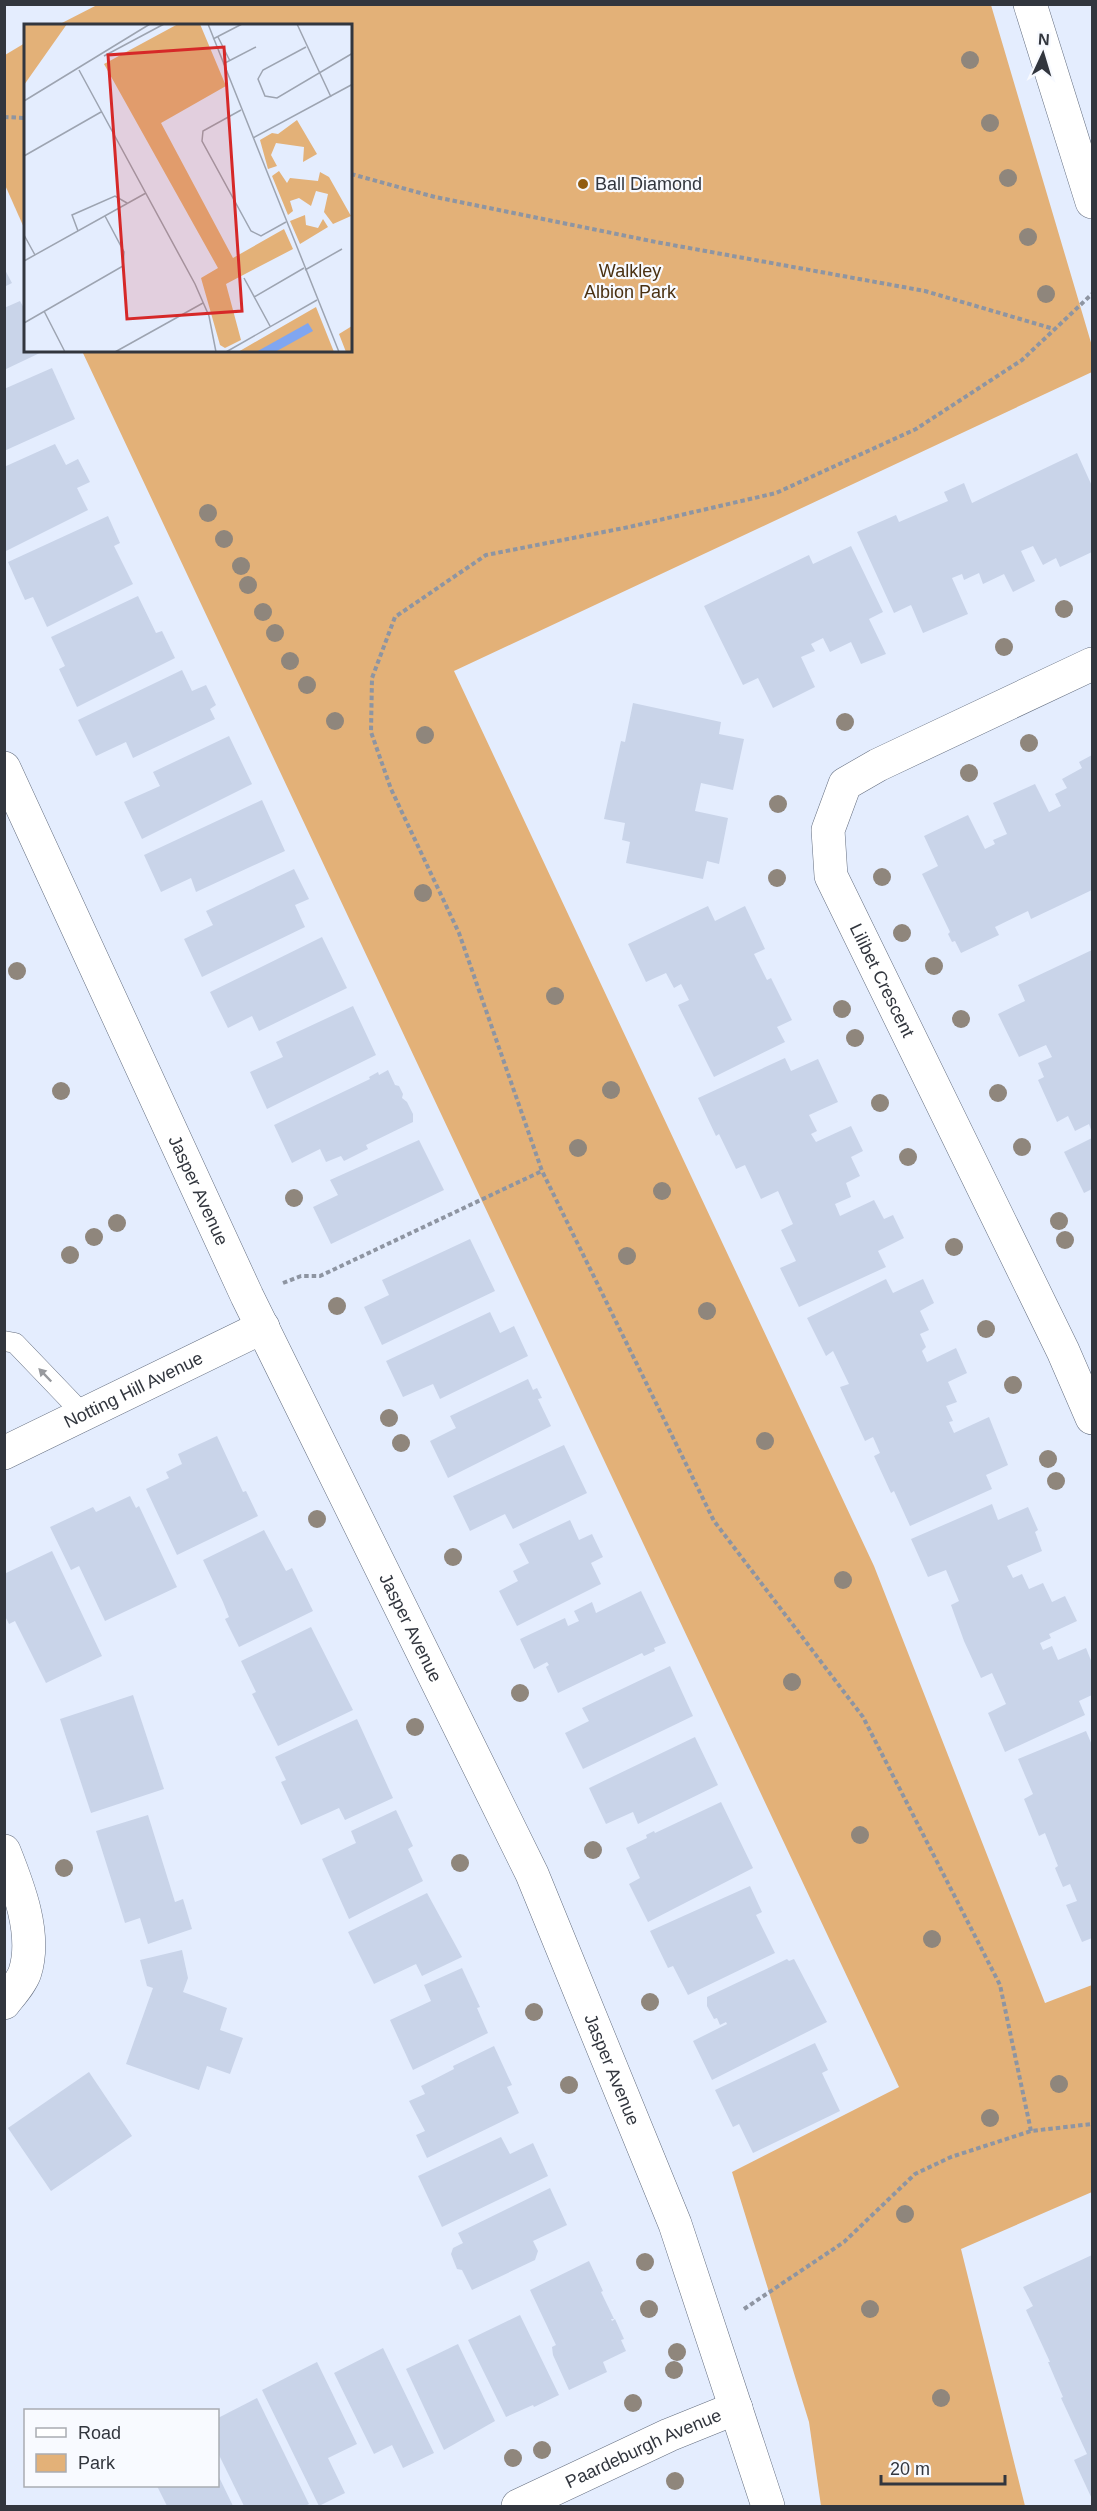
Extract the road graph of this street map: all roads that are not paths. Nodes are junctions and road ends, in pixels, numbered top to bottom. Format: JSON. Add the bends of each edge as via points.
{"nodes":[{"id":1,"x":1030,"y":4,"type":"edge"},
{"id":2,"x":1087,"y":163,"type":"edge"},
{"id":3,"x":1092,"y":202,"type":"edge"},
{"id":4,"x":1092,"y":663,"type":"edge"},
{"id":5,"x":4,"y":768,"type":"edge"},
{"id":6,"x":263,"y":1328,"type":"junction"},
{"id":7,"x":4,"y":1341,"type":"edge"},
{"id":8,"x":84,"y":1415,"type":"junction"},
{"id":9,"x":1092,"y":1418,"type":"edge"},
{"id":10,"x":4,"y":1453,"type":"edge"},
{"id":11,"x":4,"y":1851,"type":"edge"},
{"id":12,"x":4,"y":2003,"type":"edge"},
{"id":13,"x":736,"y":2408,"type":"junction"},
{"id":14,"x":518,"y":2506,"type":"edge"},
{"id":15,"x":768,"y":2506,"type":"edge"}],
"edges":[{"from":1,"to":2,"type":"street"},
{"from":2,"to":3,"type":"street"},
{"from":4,"to":9,"type":"street","name":"Lilibet Crescent","via":[[845,784],[828,830],[831,876]]},
{"from":5,"to":6,"type":"street","name":"Jasper Avenue"},
{"from":6,"to":8,"type":"street","name":"Notting Hill Avenue"},
{"from":6,"to":13,"type":"street","name":"Jasper Avenue","via":[[532,1874],[675,2224]]},
{"from":8,"to":7,"type":"lane","one_way":true,"via":[[15,1343]]},
{"from":8,"to":10,"type":"street","name":"Notting Hill Avenue"},
{"from":11,"to":12,"type":"street","via":[[29,1931],[25,1972]]},
{"from":13,"to":14,"type":"street","name":"Paardeburgh Avenue"},
{"from":13,"to":15,"type":"street","name":"Jasper Avenue"}]}
